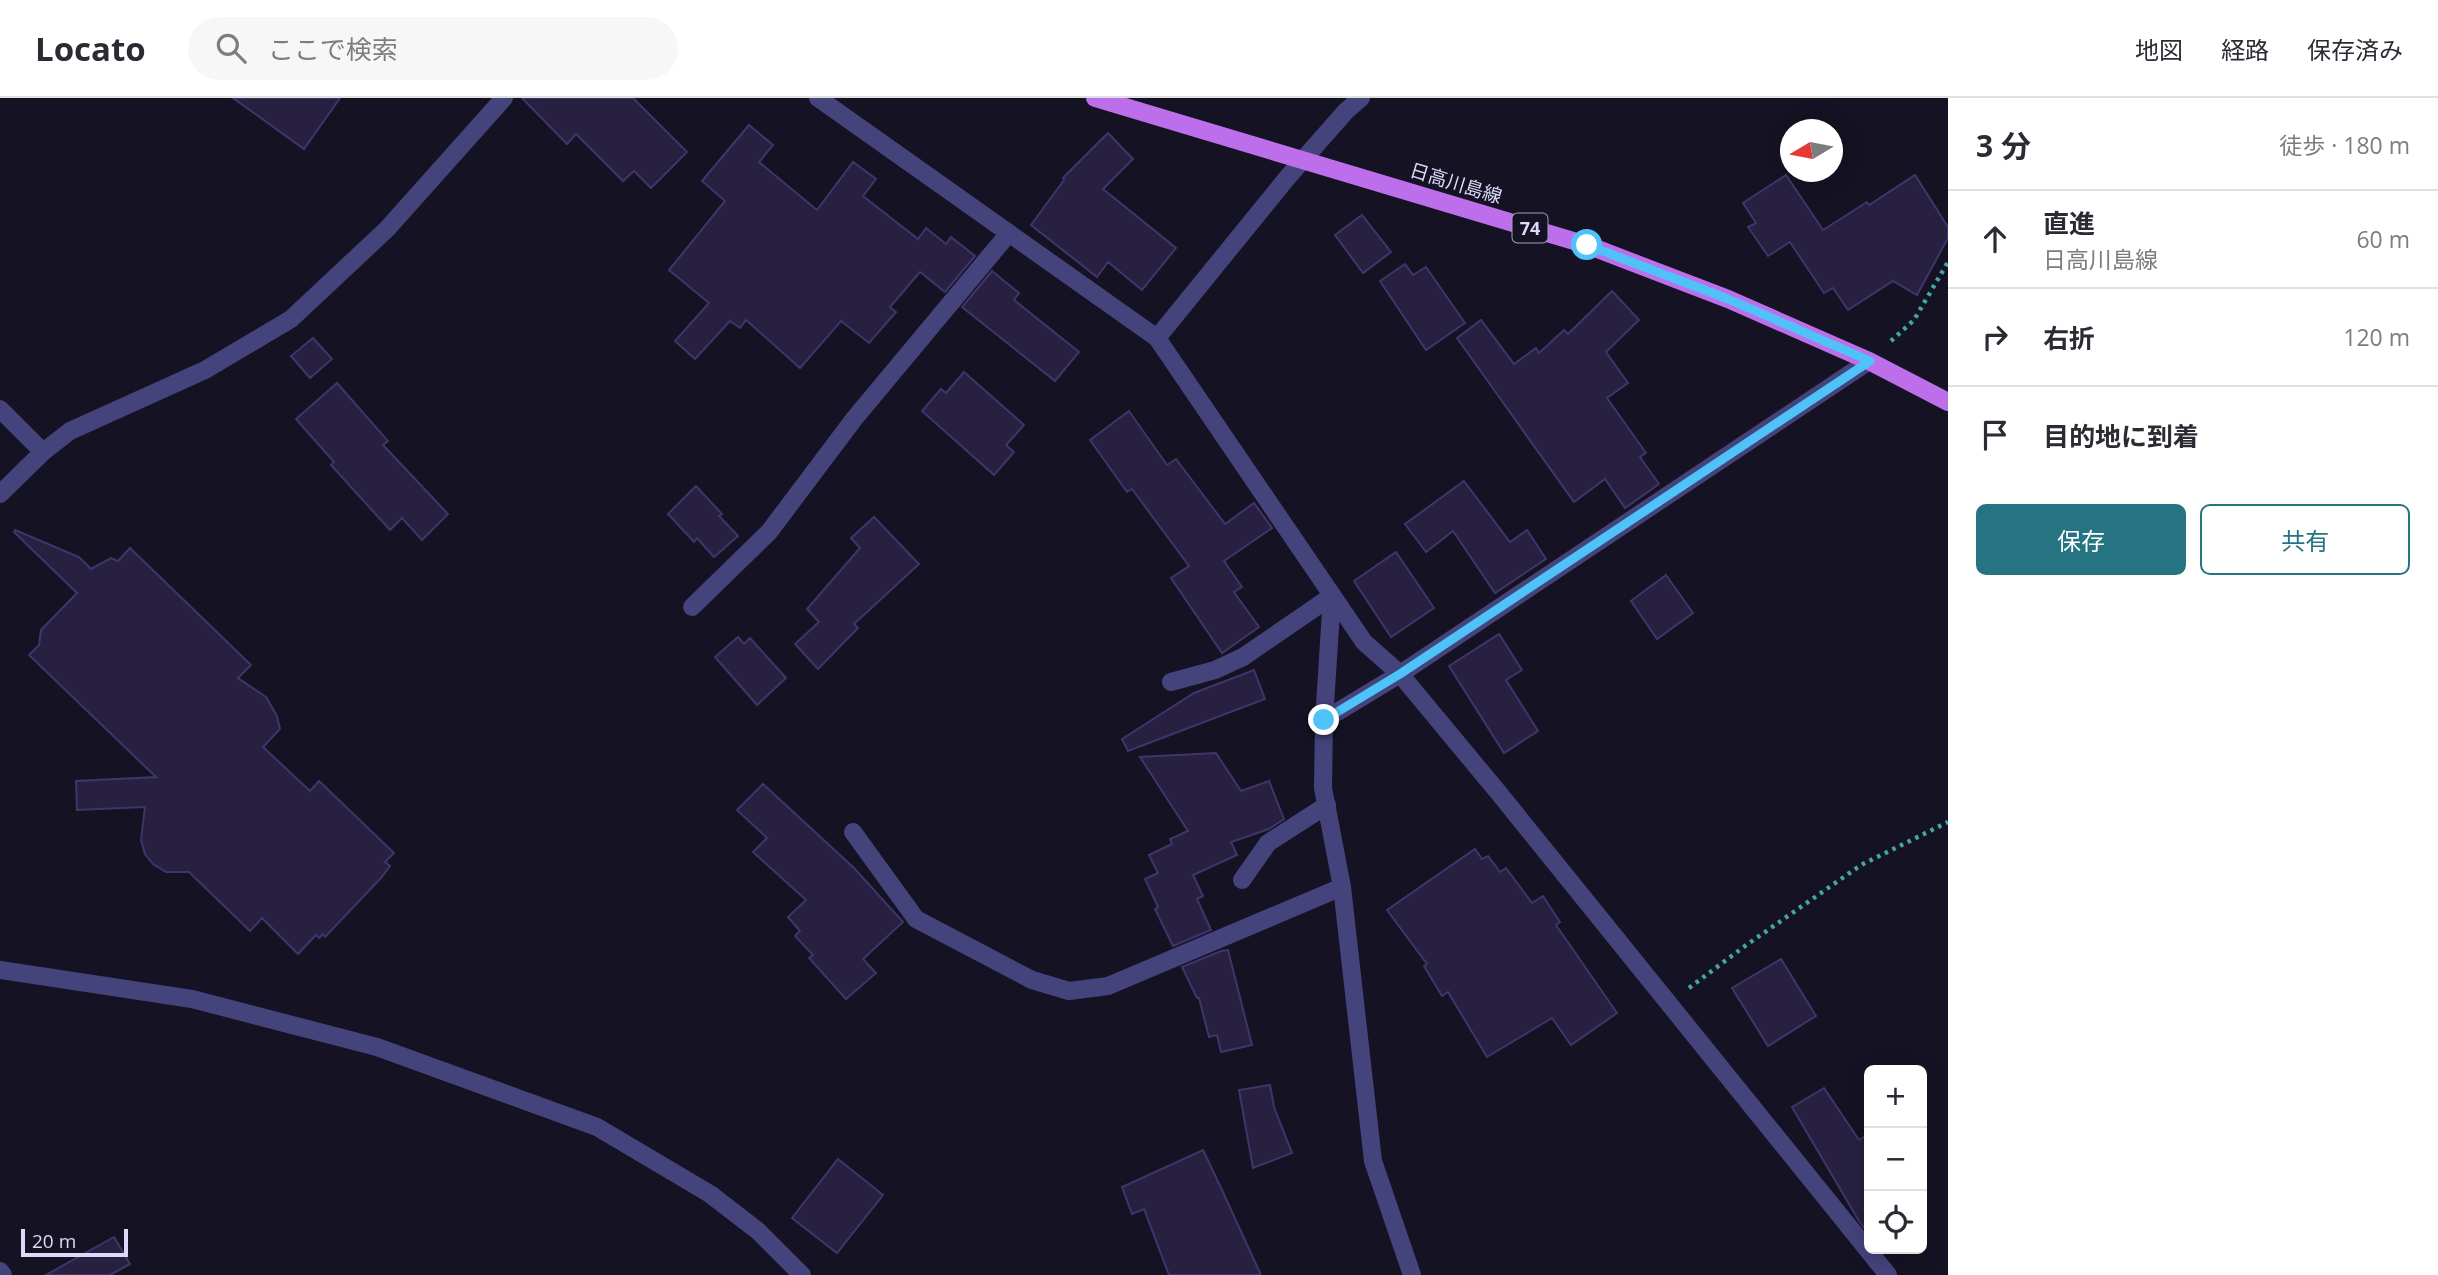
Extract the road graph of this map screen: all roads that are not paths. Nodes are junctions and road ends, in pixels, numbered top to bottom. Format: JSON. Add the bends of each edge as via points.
{"nodes":[{"id":1,"x":504,"y":98,"type":"edge"},
{"id":2,"x":818,"y":98,"type":"edge"},
{"id":3,"x":1095,"y":98,"type":"edge"},
{"id":4,"x":1360,"y":98,"type":"edge"},
{"id":5,"x":1305,"y":159,"type":"junction"},
{"id":6,"x":1009,"y":233,"type":"junction"},
{"id":7,"x":1157,"y":338,"type":"junction"},
{"id":8,"x":1870,"y":361,"type":"junction"},
{"id":9,"x":1948,"y":402,"type":"edge"},
{"id":10,"x":0,"y":409,"type":"edge"},
{"id":11,"x":43,"y":452,"type":"junction"},
{"id":12,"x":0,"y":494,"type":"edge"},
{"id":13,"x":1332,"y":596,"type":"junction"},
{"id":14,"x":692,"y":607,"type":"dead end"},
{"id":15,"x":1400,"y":674,"type":"junction"},
{"id":16,"x":1171,"y":682,"type":"dead end"},
{"id":17,"x":1324,"y":720,"type":"junction"},
{"id":18,"x":1326,"y":806,"type":"junction"},
{"id":19,"x":853,"y":832,"type":"dead end"},
{"id":20,"x":1242,"y":880,"type":"dead end"},
{"id":21,"x":1342,"y":887,"type":"junction"},
{"id":22,"x":0,"y":970,"type":"edge"},
{"id":23,"x":802,"y":1275,"type":"edge"},
{"id":24,"x":1412,"y":1275,"type":"edge"},
{"id":25,"x":1888,"y":1275,"type":"edge"}],
"edges":[{"from":1,"to":11,"type":"street","via":[[387,229],[291,319],[205,370],[70,431]]},
{"from":2,"to":6,"type":"street"},
{"from":3,"to":5,"type":"main road","name":"日高川島線","number":"74"},
{"from":4,"to":5,"type":"street"},
{"from":5,"to":7,"type":"street"},
{"from":5,"to":8,"type":"main road","name":"日高川島線","number":"74","via":[[1587,245],[1728,299]]},
{"from":6,"to":7,"type":"street"},
{"from":6,"to":14,"type":"street","via":[[854,419],[769,532]]},
{"from":7,"to":13,"type":"street"},
{"from":8,"to":9,"type":"main road","name":"日高川島線","number":"74"},
{"from":8,"to":15,"type":"street"},
{"from":10,"to":11,"type":"street"},
{"from":11,"to":12,"type":"street"},
{"from":13,"to":15,"type":"street","via":[[1364,642]]},
{"from":13,"to":16,"type":"street","via":[[1243,657]]},
{"from":13,"to":17,"type":"street"},
{"from":15,"to":17,"type":"street"},
{"from":15,"to":25,"type":"street"},
{"from":17,"to":18,"type":"street"},
{"from":18,"to":20,"type":"street","via":[[1268,843]]},
{"from":18,"to":21,"type":"street"},
{"from":19,"to":21,"type":"street","via":[[916,919],[1032,980],[1069,991],[1108,986]]},
{"from":21,"to":24,"type":"street","via":[[1373,1161]]},
{"from":22,"to":23,"type":"street","via":[[192,999],[363,1043],[597,1127],[709,1194],[758,1231]]}]}
